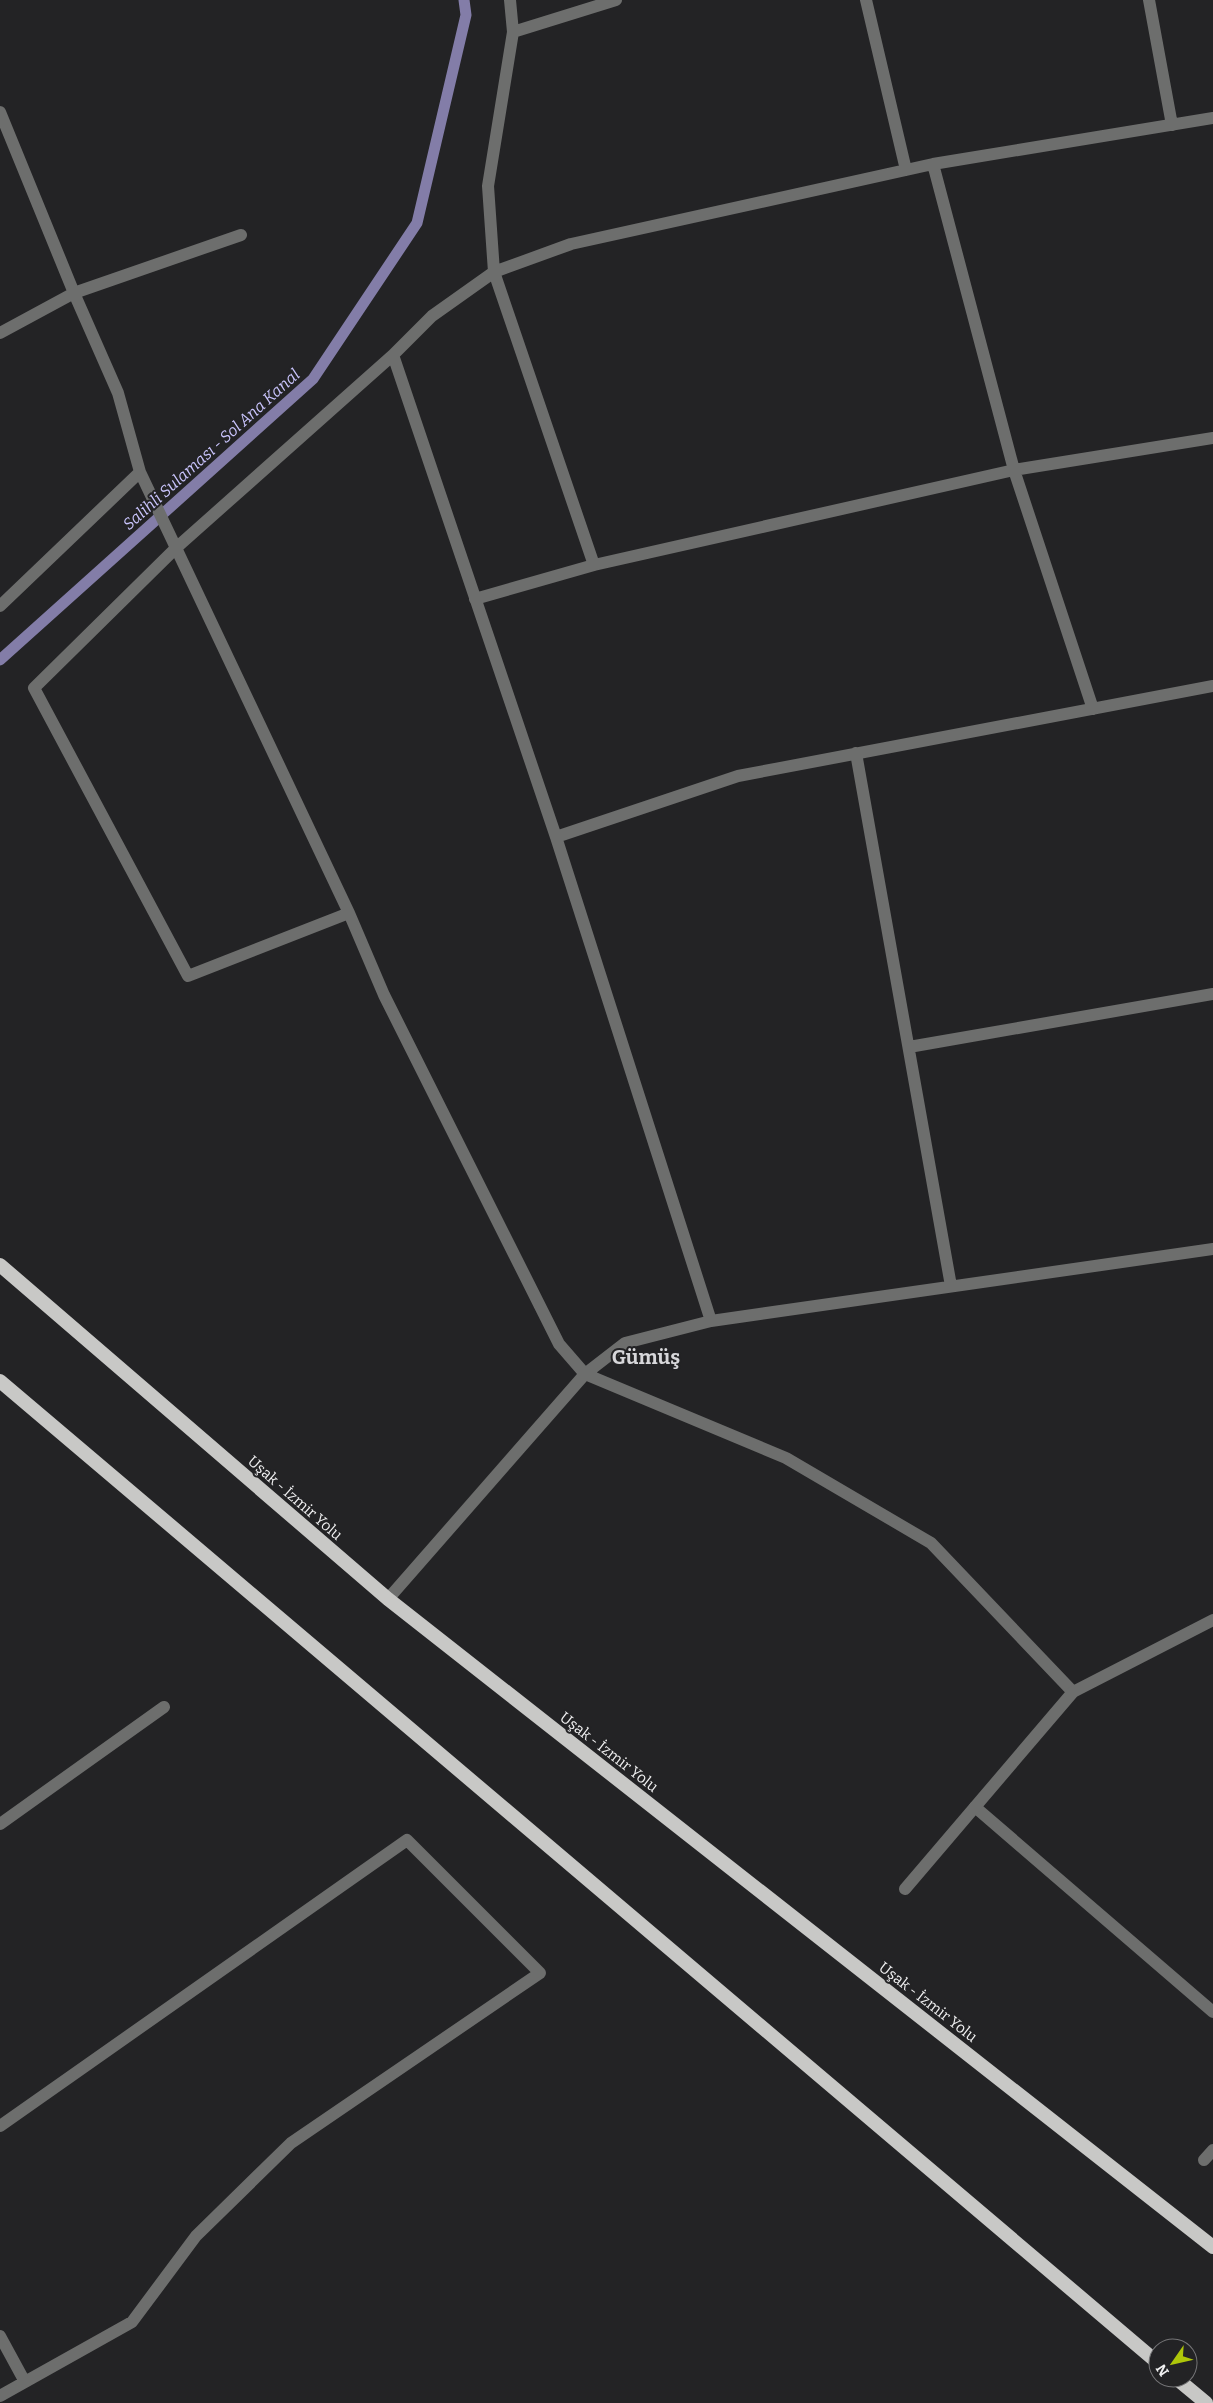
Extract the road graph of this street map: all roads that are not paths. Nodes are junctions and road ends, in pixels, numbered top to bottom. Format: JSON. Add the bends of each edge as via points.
{"nodes":[{"id":1,"x":510,"y":0,"type":"edge"},
{"id":2,"x":616,"y":0,"type":"edge"},
{"id":3,"x":866,"y":0,"type":"edge"},
{"id":4,"x":1149,"y":0,"type":"edge"},
{"id":5,"x":513,"y":32,"type":"junction"},
{"id":6,"x":0,"y":112,"type":"edge"},
{"id":7,"x":1213,"y":118,"type":"edge"},
{"id":8,"x":1172,"y":125,"type":"junction"},
{"id":9,"x":933,"y":164,"type":"junction"},
{"id":10,"x":906,"y":170,"type":"junction"},
{"id":11,"x":241,"y":235,"type":"dead end"},
{"id":12,"x":494,"y":272,"type":"junction"},
{"id":13,"x":74,"y":293,"type":"junction"},
{"id":14,"x":0,"y":333,"type":"edge"},
{"id":15,"x":393,"y":355,"type":"junction"},
{"id":16,"x":1213,"y":438,"type":"edge"},
{"id":17,"x":1014,"y":470,"type":"junction"},
{"id":18,"x":140,"y":472,"type":"junction"},
{"id":19,"x":176,"y":548,"type":"junction"},
{"id":20,"x":594,"y":565,"type":"junction"},
{"id":21,"x":475,"y":599,"type":"junction"},
{"id":22,"x":0,"y":606,"type":"edge"},
{"id":23,"x":1213,"y":686,"type":"edge"},
{"id":24,"x":1093,"y":709,"type":"junction"},
{"id":25,"x":856,"y":753,"type":"junction"},
{"id":26,"x":556,"y":837,"type":"junction"},
{"id":27,"x":349,"y":913,"type":"junction"},
{"id":28,"x":1213,"y":994,"type":"edge"},
{"id":29,"x":909,"y":1047,"type":"junction"},
{"id":30,"x":1213,"y":1249,"type":"edge"},
{"id":31,"x":0,"y":1265,"type":"edge"},
{"id":32,"x":951,"y":1286,"type":"junction"},
{"id":33,"x":711,"y":1321,"type":"junction"},
{"id":34,"x":585,"y":1374,"type":"junction"},
{"id":35,"x":0,"y":1381,"type":"edge"},
{"id":36,"x":388,"y":1600,"type":"junction"},
{"id":37,"x":1213,"y":1620,"type":"edge"},
{"id":38,"x":1073,"y":1692,"type":"junction"},
{"id":39,"x":164,"y":1708,"type":"dead end"},
{"id":40,"x":975,"y":1807,"type":"junction"},
{"id":41,"x":0,"y":1824,"type":"edge"},
{"id":42,"x":905,"y":1889,"type":"dead end"},
{"id":43,"x":1213,"y":2012,"type":"edge"},
{"id":44,"x":0,"y":2126,"type":"edge"},
{"id":45,"x":1213,"y":2150,"type":"edge"},
{"id":46,"x":1204,"y":2160,"type":"dead end"},
{"id":47,"x":1213,"y":2248,"type":"edge"},
{"id":48,"x":0,"y":2336,"type":"edge"},
{"id":49,"x":1148,"y":2355,"type":"edge"},
{"id":50,"x":25,"y":2382,"type":"junction"},
{"id":51,"x":1188,"y":2388,"type":"edge"},
{"id":52,"x":0,"y":2396,"type":"edge"},
{"id":53,"x":1206,"y":2403,"type":"edge"}],
"edges":[{"from":1,"to":5,"type":"street"},
{"from":2,"to":5,"type":"street"},
{"from":3,"to":10,"type":"street"},
{"from":4,"to":8,"type":"street"},
{"from":5,"to":12,"type":"street","via":[[488,186]]},
{"from":6,"to":13,"type":"street"},
{"from":7,"to":8,"type":"street"},
{"from":8,"to":9,"type":"street"},
{"from":9,"to":10,"type":"street"},
{"from":9,"to":17,"type":"street"},
{"from":10,"to":12,"type":"street","via":[[571,244]]},
{"from":11,"to":13,"type":"street"},
{"from":12,"to":15,"type":"street","via":[[432,316]]},
{"from":12,"to":20,"type":"street"},
{"from":13,"to":14,"type":"street"},
{"from":13,"to":18,"type":"street","via":[[118,393]]},
{"from":15,"to":19,"type":"street"},
{"from":15,"to":21,"type":"street"},
{"from":16,"to":17,"type":"street"},
{"from":17,"to":20,"type":"street"},
{"from":17,"to":24,"type":"street"},
{"from":18,"to":19,"type":"street"},
{"from":18,"to":22,"type":"street"},
{"from":19,"to":27,"type":"street"},
{"from":19,"to":27,"type":"street","via":[[34,688],[188,976]]},
{"from":20,"to":21,"type":"street"},
{"from":21,"to":26,"type":"street"},
{"from":23,"to":24,"type":"street"},
{"from":24,"to":25,"type":"street"},
{"from":25,"to":26,"type":"street","via":[[738,776]]},
{"from":25,"to":29,"type":"street"},
{"from":26,"to":33,"type":"street"},
{"from":27,"to":34,"type":"street","via":[[384,994],[559,1344]]},
{"from":28,"to":29,"type":"street"},
{"from":29,"to":32,"type":"street"},
{"from":30,"to":32,"type":"street"},
{"from":31,"to":36,"type":"highway","name":"Uşak - İzmir Yolu"},
{"from":32,"to":33,"type":"street"},
{"from":33,"to":34,"type":"street","via":[[625,1343]]},
{"from":34,"to":36,"type":"street"},
{"from":34,"to":38,"type":"street","via":[[786,1458],[931,1542]]},
{"from":35,"to":49,"type":"highway"},
{"from":36,"to":47,"type":"highway","name":"Uşak - İzmir Yolu"},
{"from":37,"to":38,"type":"street"},
{"from":38,"to":40,"type":"street"},
{"from":39,"to":41,"type":"street"},
{"from":40,"to":42,"type":"street"},
{"from":40,"to":43,"type":"street"},
{"from":44,"to":50,"type":"street","via":[[407,1840],[540,1973],[291,2143],[196,2236],[132,2322]]},
{"from":45,"to":46,"type":"street"},
{"from":48,"to":50,"type":"street"},
{"from":50,"to":52,"type":"street"},
{"from":51,"to":53,"type":"highway"}]}
